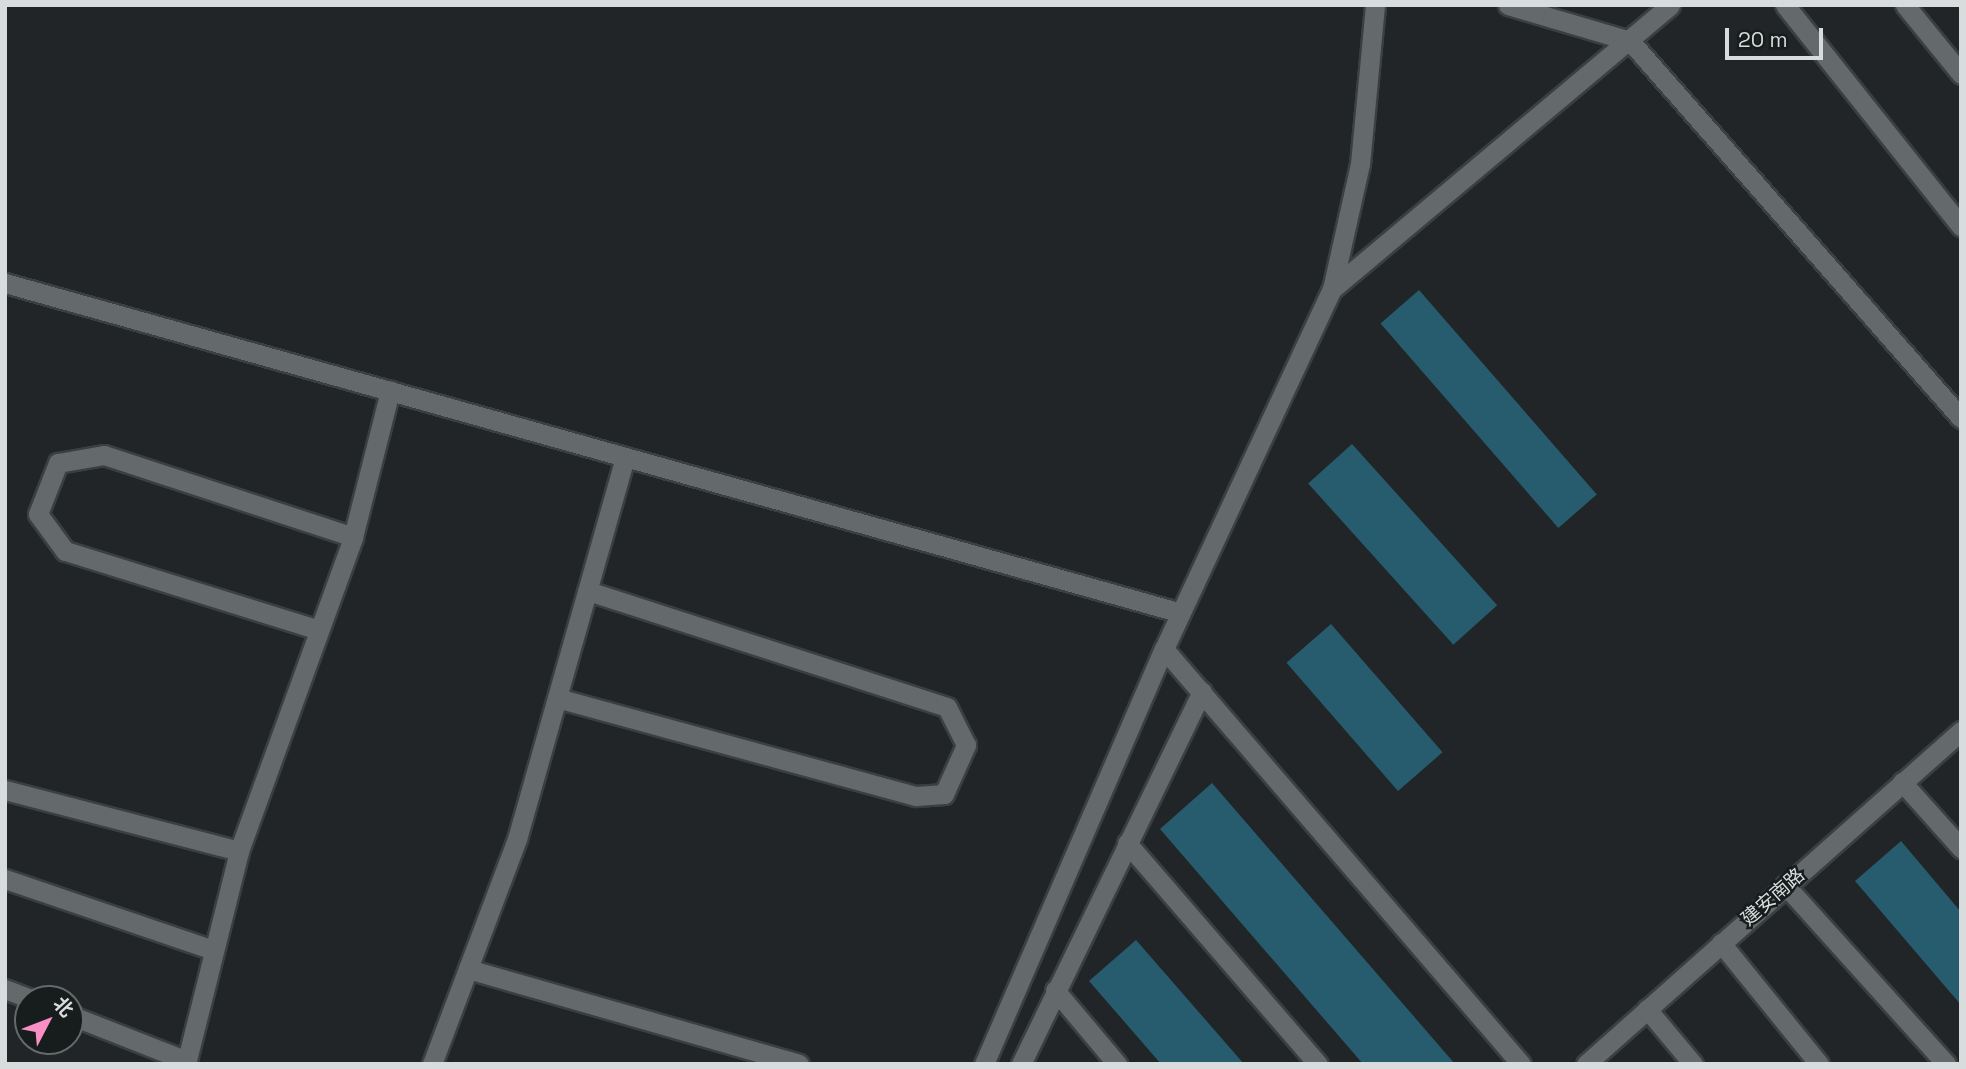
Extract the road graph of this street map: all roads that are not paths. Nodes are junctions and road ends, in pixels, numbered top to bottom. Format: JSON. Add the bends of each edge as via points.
{"nodes":[{"id":1,"x":1375,"y":5,"type":"edge"},
{"id":2,"x":1508,"y":5,"type":"edge"},
{"id":3,"x":1670,"y":5,"type":"edge"},
{"id":4,"x":1785,"y":5,"type":"edge"},
{"id":5,"x":1905,"y":5,"type":"edge"},
{"id":6,"x":1630,"y":41,"type":"junction"},
{"id":7,"x":1961,"y":74,"type":"edge"},
{"id":8,"x":1961,"y":226,"type":"edge"},
{"id":9,"x":5,"y":283,"type":"edge"},
{"id":10,"x":1332,"y":289,"type":"junction"},
{"id":11,"x":390,"y":391,"type":"junction"},
{"id":12,"x":1961,"y":418,"type":"edge"},
{"id":13,"x":625,"y":457,"type":"junction"},
{"id":14,"x":353,"y":537,"type":"junction"},
{"id":15,"x":587,"y":591,"type":"junction"},
{"id":16,"x":1181,"y":613,"type":"junction"},
{"id":17,"x":316,"y":629,"type":"junction"},
{"id":18,"x":1164,"y":649,"type":"junction"},
{"id":19,"x":1202,"y":692,"type":"junction"},
{"id":20,"x":557,"y":698,"type":"junction"},
{"id":21,"x":1961,"y":731,"type":"edge"},
{"id":22,"x":1902,"y":782,"type":"junction"},
{"id":23,"x":5,"y":790,"type":"edge"},
{"id":24,"x":1127,"y":843,"type":"junction"},
{"id":25,"x":1961,"y":848,"type":"edge"},
{"id":26,"x":239,"y":851,"type":"junction"},
{"id":27,"x":5,"y":879,"type":"edge"},
{"id":28,"x":1785,"y":885,"type":"junction"},
{"id":29,"x":1721,"y":943,"type":"junction"},
{"id":30,"x":213,"y":950,"type":"junction"},
{"id":31,"x":468,"y":969,"type":"junction"},
{"id":32,"x":1055,"y":990,"type":"junction"},
{"id":33,"x":1647,"y":1009,"type":"junction"},
{"id":34,"x":84,"y":1021,"type":"edge"},
{"id":35,"x":187,"y":1063,"type":"edge"},
{"id":36,"x":432,"y":1064,"type":"edge"},
{"id":37,"x":799,"y":1064,"type":"edge"},
{"id":38,"x":984,"y":1064,"type":"edge"},
{"id":39,"x":1021,"y":1064,"type":"edge"},
{"id":40,"x":1117,"y":1064,"type":"edge"},
{"id":41,"x":1318,"y":1064,"type":"edge"},
{"id":42,"x":1521,"y":1064,"type":"edge"},
{"id":43,"x":1586,"y":1064,"type":"edge"},
{"id":44,"x":1693,"y":1064,"type":"edge"},
{"id":45,"x":1819,"y":1064,"type":"edge"},
{"id":46,"x":1946,"y":1064,"type":"edge"}],
"edges":[{"from":1,"to":10,"type":"street","via":[[1360,164]]},
{"from":2,"to":6,"type":"street"},
{"from":3,"to":6,"type":"street"},
{"from":4,"to":8,"type":"street"},
{"from":5,"to":7,"type":"street"},
{"from":6,"to":10,"type":"street"},
{"from":6,"to":12,"type":"street"},
{"from":9,"to":11,"type":"street"},
{"from":10,"to":16,"type":"street"},
{"from":11,"to":13,"type":"street"},
{"from":11,"to":14,"type":"street"},
{"from":13,"to":15,"type":"street"},
{"from":13,"to":16,"type":"street"},
{"from":14,"to":17,"type":"street"},
{"from":14,"to":17,"type":"street","via":[[104,455],[58,463],[38,514],[65,551]]},
{"from":15,"to":20,"type":"street"},
{"from":15,"to":20,"type":"street","via":[[947,707],[966,745],[944,794],[916,796]]},
{"from":16,"to":18,"type":"street"},
{"from":17,"to":26,"type":"street"},
{"from":18,"to":19,"type":"street"},
{"from":18,"to":38,"type":"street"},
{"from":19,"to":24,"type":"street"},
{"from":19,"to":42,"type":"street"},
{"from":20,"to":31,"type":"street","via":[[517,839]]},
{"from":21,"to":22,"type":"street","name":"建安南路"},
{"from":22,"to":25,"type":"street"},
{"from":22,"to":28,"type":"street","name":"建安南路"},
{"from":23,"to":26,"type":"street"},
{"from":24,"to":32,"type":"street"},
{"from":24,"to":41,"type":"street"},
{"from":26,"to":30,"type":"street"},
{"from":27,"to":30,"type":"street"},
{"from":28,"to":29,"type":"street","name":"建安南路"},
{"from":28,"to":46,"type":"street"},
{"from":29,"to":33,"type":"street","name":"建安南路"},
{"from":29,"to":45,"type":"street"},
{"from":30,"to":35,"type":"street"},
{"from":31,"to":36,"type":"street"},
{"from":31,"to":37,"type":"street"},
{"from":32,"to":39,"type":"street"},
{"from":32,"to":40,"type":"street"},
{"from":33,"to":43,"type":"street","name":"建安南路"},
{"from":33,"to":44,"type":"street"},
{"from":34,"to":35,"type":"street"}]}
